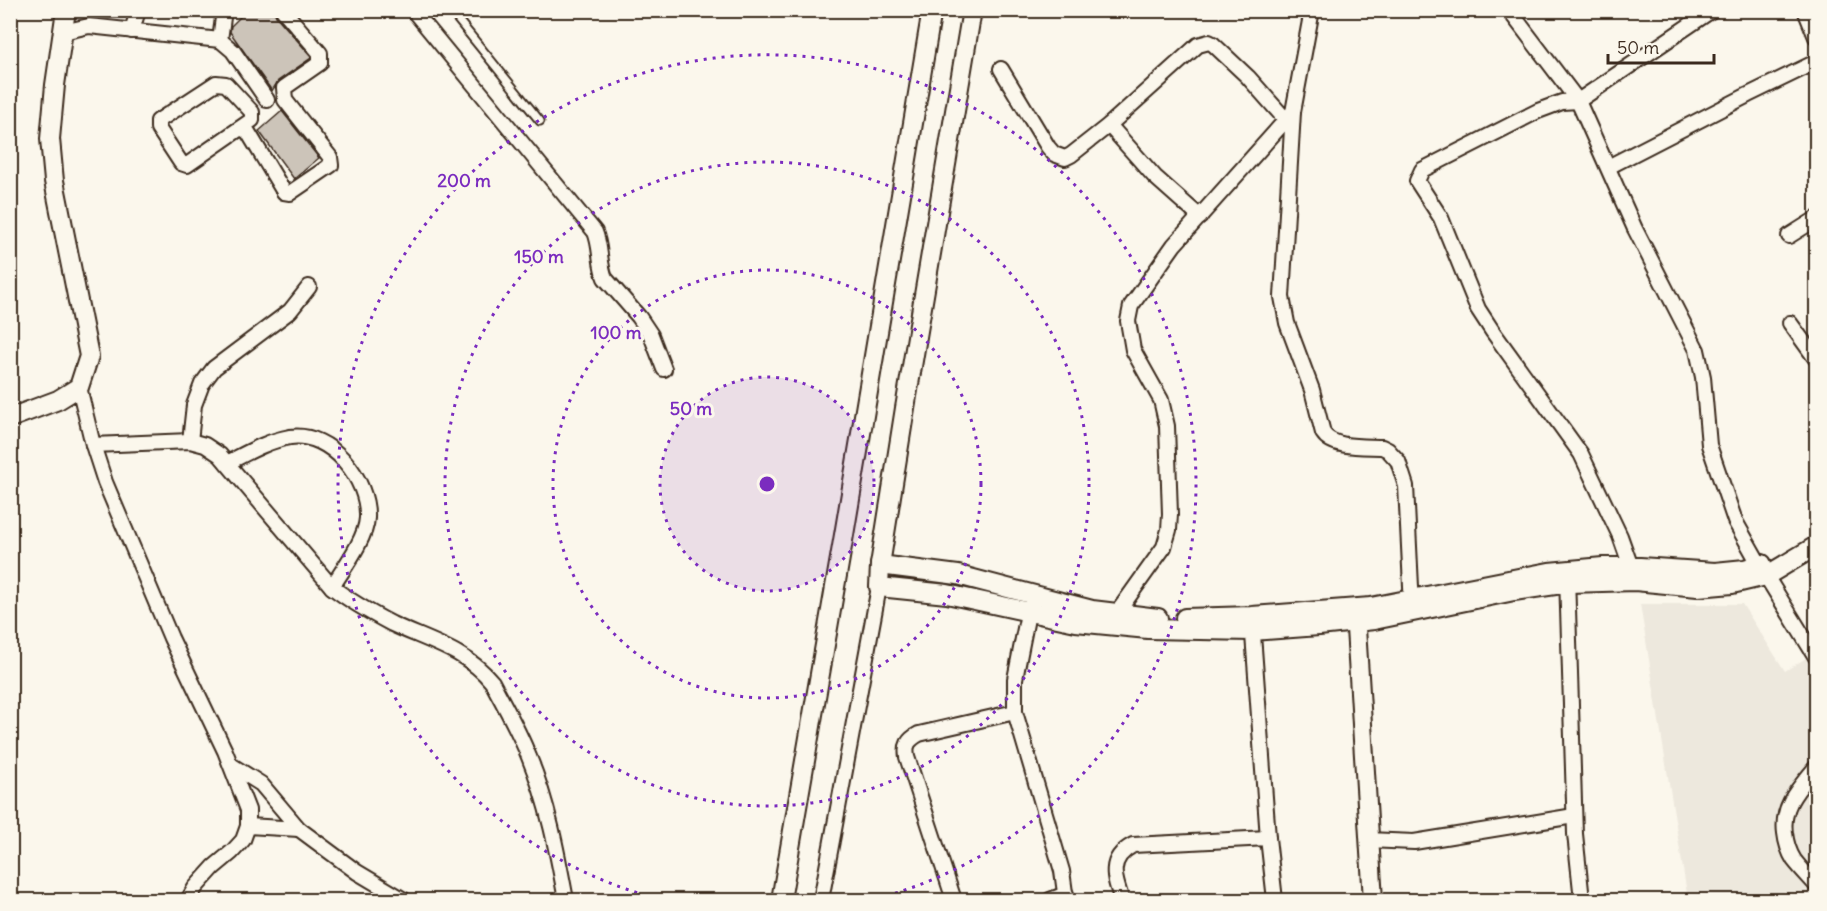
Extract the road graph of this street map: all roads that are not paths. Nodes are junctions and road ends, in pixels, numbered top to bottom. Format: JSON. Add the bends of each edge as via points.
{"nodes":[{"id":1,"x":66,"y":10,"type":"edge"},
{"id":2,"x":138,"y":10,"type":"edge"},
{"id":3,"x":224,"y":10,"type":"edge"},
{"id":4,"x":283,"y":10,"type":"edge"},
{"id":5,"x":413,"y":10,"type":"edge"},
{"id":6,"x":450,"y":10,"type":"edge"},
{"id":7,"x":932,"y":10,"type":"edge"},
{"id":8,"x":972,"y":10,"type":"edge"},
{"id":9,"x":1312,"y":10,"type":"edge"},
{"id":10,"x":1509,"y":10,"type":"edge"},
{"id":11,"x":1712,"y":10,"type":"edge"},
{"id":12,"x":1805,"y":10,"type":"edge"},
{"id":13,"x":132,"y":31,"type":"junction"},
{"id":14,"x":63,"y":32,"type":"junction"},
{"id":15,"x":1816,"y":37,"type":"edge"},
{"id":16,"x":220,"y":40,"type":"junction"},
{"id":17,"x":1816,"y":62,"type":"edge"},
{"id":18,"x":1001,"y":69,"type":"dead end"},
{"id":19,"x":284,"y":94,"type":"junction"},
{"id":20,"x":267,"y":100,"type":"junction"},
{"id":21,"x":1578,"y":101,"type":"junction"},
{"id":22,"x":252,"y":112,"type":"junction"},
{"id":23,"x":1289,"y":116,"type":"junction"},
{"id":24,"x":540,"y":121,"type":"dead end"},
{"id":25,"x":1108,"y":124,"type":"junction"},
{"id":26,"x":241,"y":128,"type":"junction"},
{"id":27,"x":1608,"y":167,"type":"junction"},
{"id":28,"x":1200,"y":217,"type":"junction"},
{"id":29,"x":1816,"y":219,"type":"edge"},
{"id":30,"x":1789,"y":236,"type":"dead end"},
{"id":31,"x":309,"y":287,"type":"dead end"},
{"id":32,"x":1790,"y":323,"type":"dead end"},
{"id":33,"x":1816,"y":359,"type":"edge"},
{"id":34,"x":664,"y":369,"type":"dead end"},
{"id":35,"x":79,"y":387,"type":"junction"},
{"id":36,"x":10,"y":418,"type":"edge"},
{"id":37,"x":190,"y":441,"type":"junction"},
{"id":38,"x":93,"y":445,"type":"junction"},
{"id":39,"x":226,"y":464,"type":"junction"},
{"id":40,"x":1816,"y":534,"type":"edge"},
{"id":41,"x":1816,"y":546,"type":"edge"},
{"id":42,"x":880,"y":565,"type":"junction"},
{"id":43,"x":1630,"y":567,"type":"junction"},
{"id":44,"x":1763,"y":570,"type":"junction"},
{"id":45,"x":958,"y":575,"type":"junction"},
{"id":46,"x":1568,"y":577,"type":"junction"},
{"id":47,"x":332,"y":587,"type":"junction"},
{"id":48,"x":879,"y":587,"type":"junction"},
{"id":49,"x":952,"y":595,"type":"junction"},
{"id":50,"x":1032,"y":604,"type":"junction"},
{"id":51,"x":1412,"y":605,"type":"junction"},
{"id":52,"x":1117,"y":613,"type":"junction"},
{"id":53,"x":1355,"y":616,"type":"junction"},
{"id":54,"x":1252,"y":623,"type":"junction"},
{"id":55,"x":1815,"y":653,"type":"edge"},
{"id":56,"x":1015,"y":712,"type":"junction"},
{"id":57,"x":231,"y":765,"type":"junction"},
{"id":58,"x":1816,"y":767,"type":"edge"},
{"id":59,"x":1574,"y":816,"type":"junction"},
{"id":60,"x":248,"y":826,"type":"junction"},
{"id":61,"x":299,"y":829,"type":"junction"},
{"id":62,"x":1268,"y":838,"type":"junction"},
{"id":63,"x":1368,"y":840,"type":"junction"},
{"id":64,"x":1816,"y":885,"type":"edge"},
{"id":65,"x":1066,"y":897,"type":"edge"},
{"id":66,"x":188,"y":900,"type":"edge"},
{"id":67,"x":404,"y":900,"type":"edge"},
{"id":68,"x":566,"y":900,"type":"edge"},
{"id":69,"x":781,"y":900,"type":"edge"},
{"id":70,"x":822,"y":900,"type":"edge"},
{"id":71,"x":954,"y":900,"type":"edge"},
{"id":72,"x":1050,"y":900,"type":"edge"},
{"id":73,"x":1122,"y":900,"type":"edge"},
{"id":74,"x":1275,"y":900,"type":"edge"},
{"id":75,"x":1373,"y":900,"type":"edge"},
{"id":76,"x":1582,"y":900,"type":"edge"}],
"edges":[{"from":1,"to":14,"type":"street"},
{"from":2,"to":13,"type":"street"},
{"from":3,"to":16,"type":"street"},
{"from":4,"to":19,"type":"street","via":[[321,53],[320,63],[284,88]]},
{"from":5,"to":34,"type":"street","via":[[595,232],[605,278],[646,326]]},
{"from":6,"to":24,"type":"lane"},
{"from":7,"to":69,"type":"street"},
{"from":8,"to":42,"type":"street"},
{"from":9,"to":23,"type":"street"},
{"from":10,"to":21,"type":"street"},
{"from":11,"to":21,"type":"street"},
{"from":12,"to":15,"type":"street"},
{"from":13,"to":14,"type":"street","via":[[89,26]]},
{"from":13,"to":16,"type":"street"},
{"from":14,"to":35,"type":"street","via":[[50,139],[54,181],[89,356]]},
{"from":16,"to":20,"type":"street","via":[[233,51]]},
{"from":17,"to":27,"type":"street"},
{"from":18,"to":25,"type":"street","via":[[1048,147],[1059,157],[1071,155]]},
{"from":19,"to":20,"type":"street"},
{"from":19,"to":26,"type":"street","via":[[330,157],[331,165],[290,193],[284,192],[248,132]]},
{"from":20,"to":22,"type":"street"},
{"from":21,"to":27,"type":"street"},
{"from":21,"to":43,"type":"street","via":[[1538,111],[1422,170],[1417,181],[1445,227],[1478,309],[1581,454],[1620,536]]},
{"from":22,"to":26,"type":"street","via":[[252,120]]},
{"from":22,"to":26,"type":"street","via":[[226,84],[216,83],[158,121],[158,128],[181,163],[187,165]]},
{"from":23,"to":25,"type":"street","via":[[1209,42],[1198,45]]},
{"from":23,"to":28,"type":"street"},
{"from":23,"to":51,"type":"street","via":[[1282,297],[1287,322],[1327,439],[1382,447],[1398,461],[1406,486]]},
{"from":25,"to":28,"type":"street","via":[[1155,177]]},
{"from":27,"to":44,"type":"street","via":[[1697,350],[1704,377],[1709,445],[1735,521]]},
{"from":28,"to":52,"type":"street","via":[[1157,267],[1129,313],[1133,350],[1161,400],[1167,426],[1170,514],[1164,547]]},
{"from":29,"to":30,"type":"street"},
{"from":31,"to":37,"type":"street","via":[[290,311],[214,368],[194,405]]},
{"from":32,"to":33,"type":"street"},
{"from":35,"to":36,"type":"street"},
{"from":35,"to":38,"type":"street"},
{"from":37,"to":38,"type":"street"},
{"from":37,"to":39,"type":"street","via":[[205,445]]},
{"from":38,"to":57,"type":"street","via":[[171,638]]},
{"from":39,"to":47,"type":"street"},
{"from":39,"to":47,"type":"street","via":[[270,442],[293,437],[315,440],[346,462],[359,480],[368,519],[360,541]]},
{"from":40,"to":44,"type":"street"},
{"from":41,"to":44,"type":"street"},
{"from":42,"to":45,"type":"street"},
{"from":42,"to":48,"type":"street"},
{"from":43,"to":44,"type":"street","via":[[1715,572]]},
{"from":43,"to":46,"type":"street","via":[[1603,567]]},
{"from":44,"to":46,"type":"street","via":[[1732,584],[1698,586]]},
{"from":44,"to":55,"type":"street"},
{"from":45,"to":49,"type":"street"},
{"from":45,"to":50,"type":"street"},
{"from":46,"to":51,"type":"street","via":[[1514,591]]},
{"from":46,"to":59,"type":"street"},
{"from":47,"to":68,"type":"street","via":[[393,624],[459,653],[492,682],[529,755],[541,789],[554,833]]},
{"from":48,"to":49,"type":"street"},
{"from":48,"to":70,"type":"street"},
{"from":49,"to":50,"type":"street"},
{"from":50,"to":52,"type":"street"},
{"from":50,"to":54,"type":"street","via":[[1076,622],[1148,629]]},
{"from":50,"to":56,"type":"street","via":[[1016,679]]},
{"from":51,"to":53,"type":"street"},
{"from":52,"to":54,"type":"street"},
{"from":53,"to":54,"type":"street"},
{"from":53,"to":63,"type":"street"},
{"from":54,"to":62,"type":"street"},
{"from":56,"to":65,"type":"street","via":[[1062,871]]},
{"from":56,"to":71,"type":"street","via":[[919,734],[906,748]]},
{"from":57,"to":60,"type":"street","via":[[248,810]]},
{"from":57,"to":61,"type":"street","via":[[261,784]]},
{"from":58,"to":64,"type":"street","via":[[1792,797],[1784,824],[1786,844],[1793,858]]},
{"from":59,"to":63,"type":"street","via":[[1414,842]]},
{"from":59,"to":76,"type":"street"},
{"from":60,"to":61,"type":"street"},
{"from":60,"to":66,"type":"street","via":[[243,840],[214,867]]},
{"from":61,"to":67,"type":"street","via":[[357,872]]},
{"from":62,"to":73,"type":"street","via":[[1126,849],[1118,857],[1114,871]]},
{"from":62,"to":74,"type":"street"},
{"from":63,"to":75,"type":"street"},
{"from":65,"to":72,"type":"street"}]}
